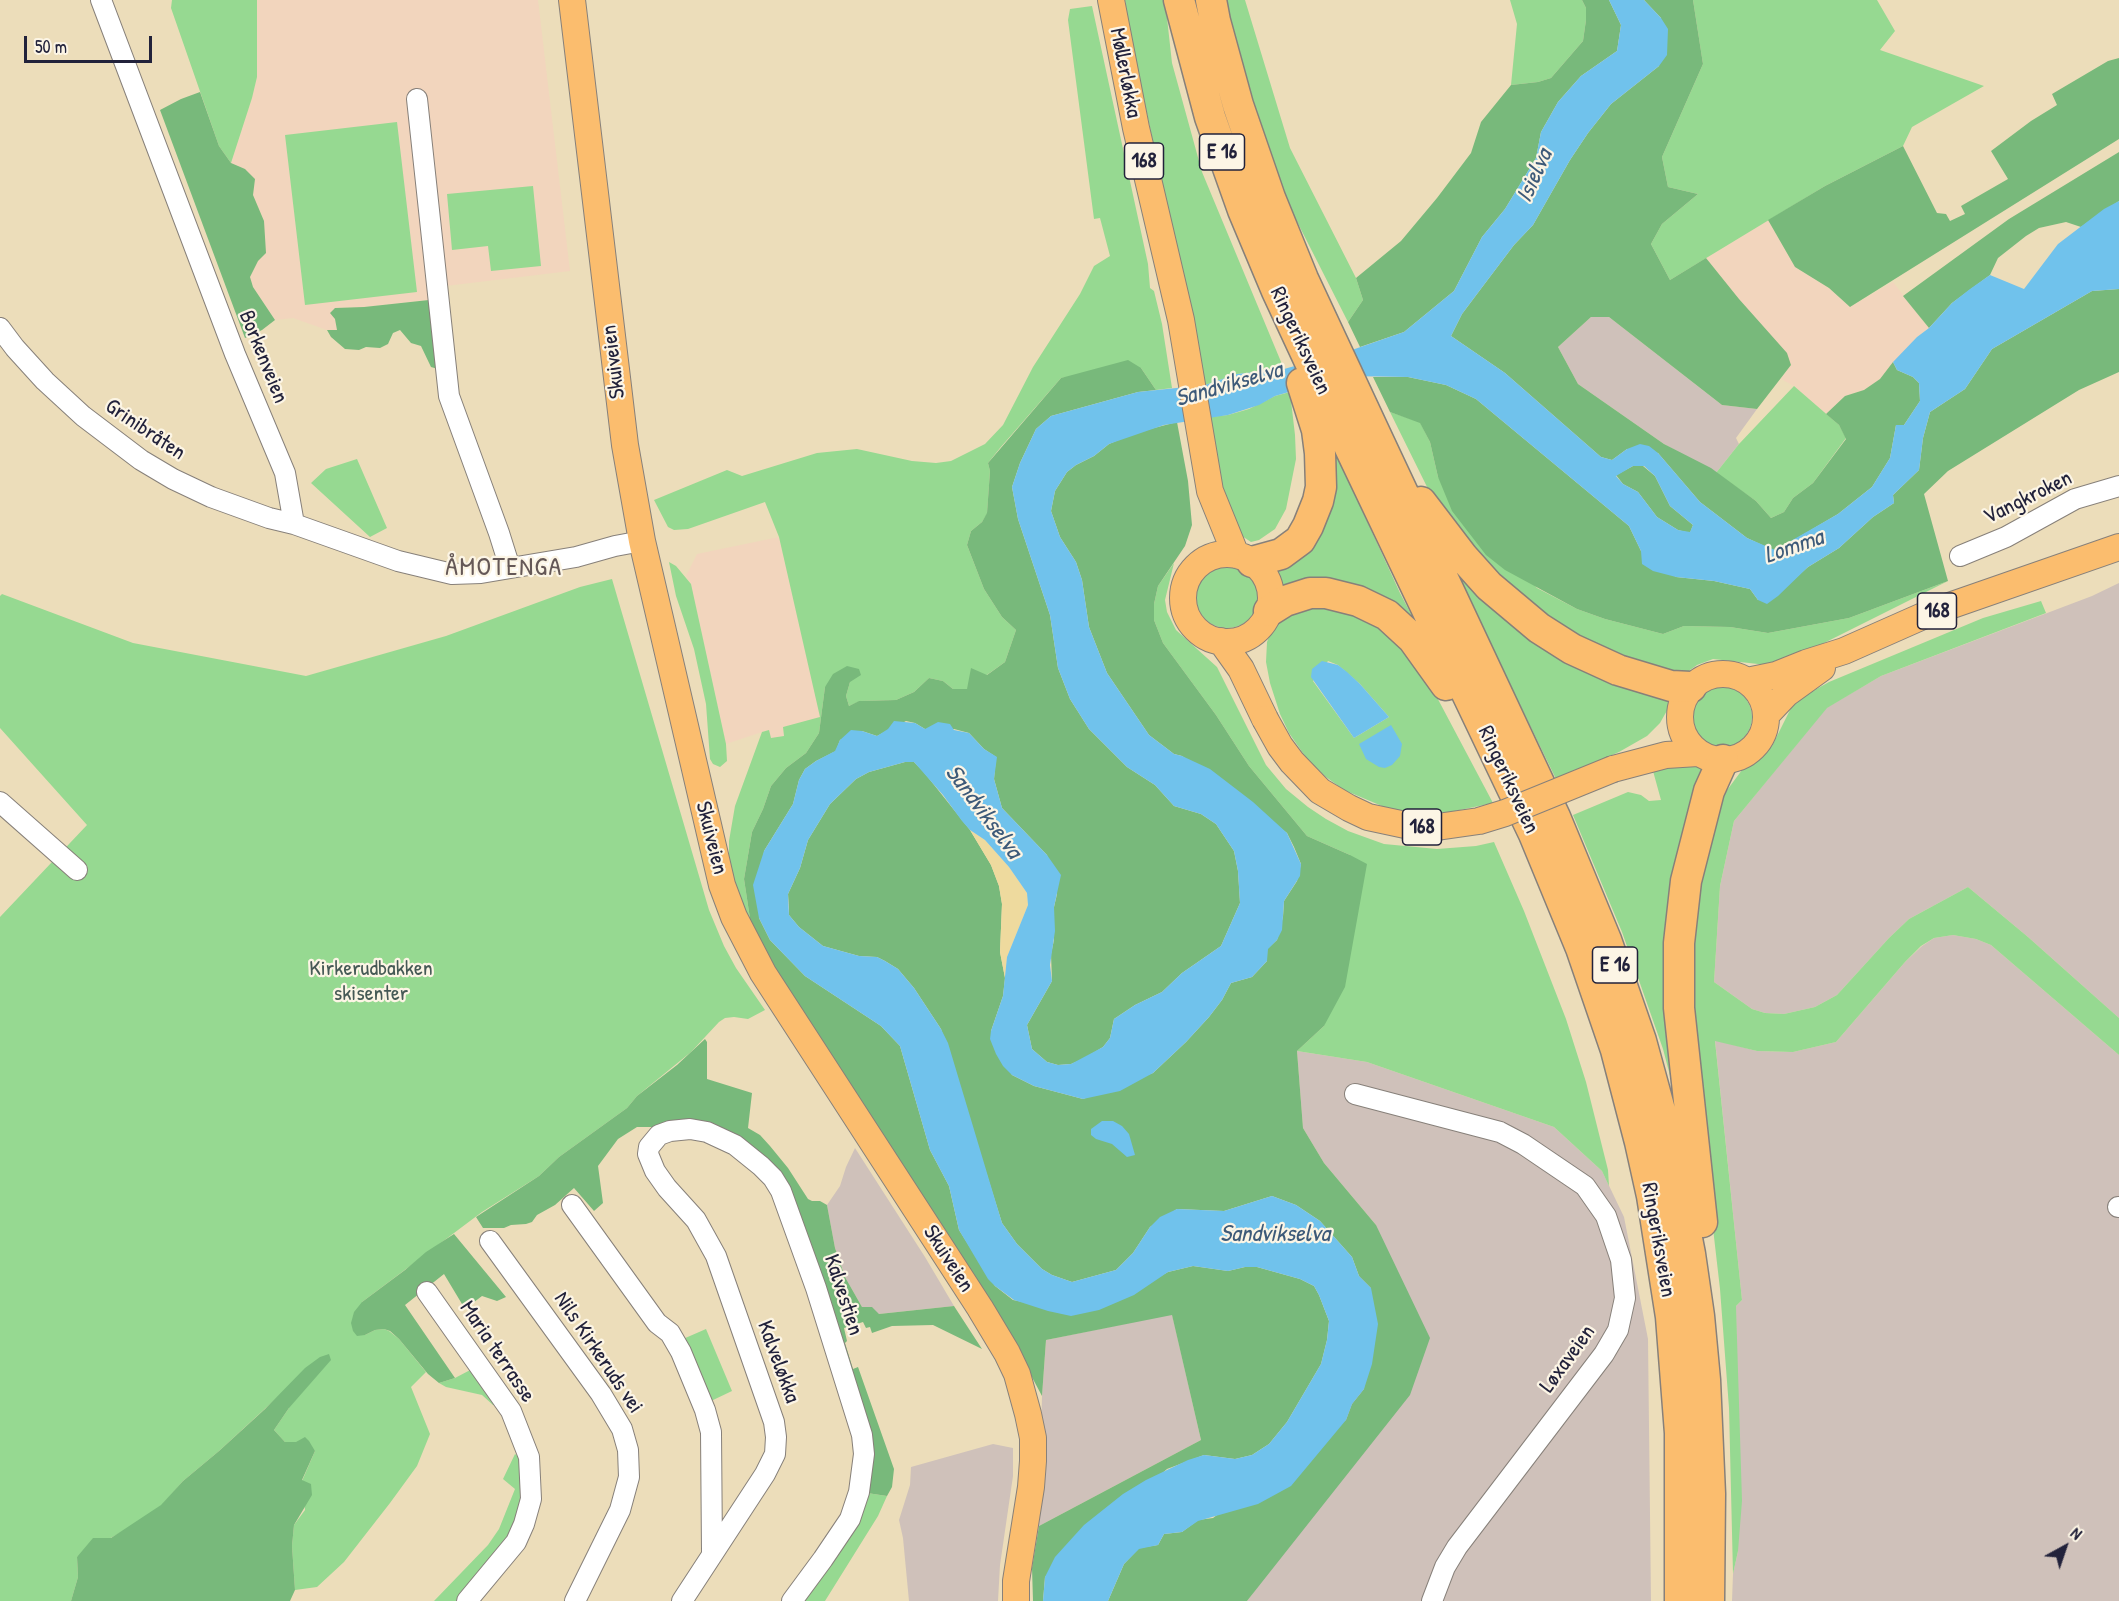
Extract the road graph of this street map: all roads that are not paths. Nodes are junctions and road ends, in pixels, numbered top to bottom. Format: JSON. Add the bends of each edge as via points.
{"nodes":[{"id":1,"x":101,"y":0,"type":"edge"},
{"id":2,"x":572,"y":0,"type":"edge"},
{"id":3,"x":1111,"y":0,"type":"edge"},
{"id":4,"x":1179,"y":0,"type":"edge"},
{"id":5,"x":1211,"y":0,"type":"edge"},
{"id":6,"x":417,"y":99,"type":"dead end"},
{"id":7,"x":1290,"y":285,"type":"junction"},
{"id":8,"x":0,"y":328,"type":"edge"},
{"id":9,"x":1378,"y":442,"type":"junction"},
{"id":10,"x":2119,"y":486,"type":"edge"},
{"id":11,"x":294,"y":524,"type":"junction"},
{"id":12,"x":642,"y":541,"type":"junction"},
{"id":13,"x":2119,"y":547,"type":"edge"},
{"id":14,"x":1226,"y":552,"type":"junction"},
{"id":15,"x":1960,"y":556,"type":"dead end"},
{"id":16,"x":510,"y":568,"type":"junction"},
{"id":17,"x":1247,"y":637,"type":"junction"},
{"id":18,"x":1844,"y":651,"type":"junction"},
{"id":19,"x":1747,"y":681,"type":"junction"},
{"id":20,"x":1691,"y":687,"type":"junction"},
{"id":21,"x":1766,"y":715,"type":"junction"},
{"id":22,"x":1680,"y":718,"type":"junction"},
{"id":23,"x":1711,"y":756,"type":"junction"},
{"id":24,"x":1613,"y":769,"type":"junction"},
{"id":25,"x":1508,"y":778,"type":"junction"},
{"id":26,"x":0,"y":802,"type":"edge"},
{"id":27,"x":77,"y":870,"type":"dead end"},
{"id":28,"x":1355,"y":1094,"type":"dead end"},
{"id":29,"x":667,"y":1188,"type":"joint"},
{"id":30,"x":572,"y":1205,"type":"dead end"},
{"id":31,"x":490,"y":1241,"type":"dead end"},
{"id":32,"x":427,"y":1292,"type":"dead end"},
{"id":33,"x":1681,"y":1525,"type":"junction"},
{"id":34,"x":1710,"y":1527,"type":"junction"},
{"id":35,"x":712,"y":1552,"type":"junction"},
{"id":36,"x":467,"y":1601,"type":"edge"},
{"id":37,"x":575,"y":1601,"type":"edge"},
{"id":38,"x":682,"y":1601,"type":"edge"},
{"id":39,"x":792,"y":1601,"type":"edge"},
{"id":40,"x":1016,"y":1601,"type":"edge"},
{"id":41,"x":1432,"y":1601,"type":"edge"},
{"id":42,"x":1666,"y":1601,"type":"edge"},
{"id":43,"x":1680,"y":1601,"type":"edge"},
{"id":44,"x":1709,"y":1601,"type":"edge"}],
"edges":[{"from":1,"to":11,"type":"street","name":"Borkenveien","via":[[285,473]]},
{"from":2,"to":12,"type":"main road","name":"Skuiveien","via":[[617,387]]},
{"from":3,"to":14,"type":"main road","name":"Møllerløkka","number":"168","via":[[1181,320],[1210,490]]},
{"from":4,"to":7,"type":"highway","name":"Ringeriksveien","number":"E 16","via":[[1210,117],[1243,210]]},
{"from":5,"to":7,"type":"highway","name":"Ringeriksveien","number":"E 16","via":[[1238,105],[1270,198]]},
{"from":6,"to":16,"type":"street","via":[[449,396]]},
{"from":7,"to":9,"type":"highway","name":"Ringeriksveien","number":"E 16"},
{"from":7,"to":14,"type":"highway","number":"E 16","via":[[1287,346],[1317,430],[1321,487],[1300,540],[1281,554]]},
{"from":7,"to":25,"type":"highway","name":"Ringeriksveien","number":"E 16","via":[[1350,448]]},
{"from":8,"to":11,"type":"street","name":"Grinibråten","via":[[45,381],[141,460],[211,497]]},
{"from":9,"to":20,"type":"highway","number":"E 16","via":[[1463,557],[1497,593],[1539,628],[1572,649],[1618,670],[1671,686]]},
{"from":9,"to":34,"type":"highway","name":"Ringeriksveien","number":"E 16","via":[[1555,817],[1606,940],[1641,1041],[1667,1136],[1692,1264],[1705,1380]]},
{"from":10,"to":15,"type":"street","name":"Vangkroken","via":[[2075,499],[2006,537]]},
{"from":11,"to":16,"type":"street","via":[[398,561],[452,573]]},
{"from":12,"to":16,"type":"street"},
{"from":12,"to":40,"type":"main road","name":"Skuiveien","via":[[722,885],[734,917],[763,972],[980,1308],[1017,1374],[1033,1438],[1033,1461]]},
{"from":13,"to":18,"type":"main road","number":"168","via":[[1932,612]]},
{"from":14,"to":17,"type":"main road","number":"168","via":[[1262,572],[1269,584],[1271,597]]},
{"from":14,"to":17,"type":"main road","via":[[1192,572],[1183,600],[1195,628],[1207,637]]},
{"from":17,"to":24,"type":"main road","number":"168","bridge":true,"via":[[1265,719],[1280,746],[1320,791],[1368,817],[1430,828],[1479,821]]},
{"from":17,"to":25,"type":"highway","number":"E 16","via":[[1285,601],[1298,596],[1326,593],[1358,601],[1387,615],[1413,639],[1443,680],[1471,731]]},
{"from":18,"to":19,"type":"main road","number":"168"},
{"from":18,"to":21,"type":"main road","number":"168","via":[[1786,694]]},
{"from":19,"to":20,"type":"main road","number":"168","via":[[1719,674]]},
{"from":19,"to":21,"type":"main road","via":[[1758,692]]},
{"from":20,"to":22,"type":"main road","number":"168"},
{"from":21,"to":23,"type":"main road","number":"168","via":[[1761,738],[1745,754],[1734,759]]},
{"from":22,"to":23,"type":"main road","via":[[1688,742]]},
{"from":22,"to":24,"type":"main road","number":"168","via":[[1650,745]]},
{"from":23,"to":24,"type":"main road","number":"168","via":[[1666,755]]},
{"from":23,"to":34,"type":"highway","number":"E 16","via":[[1708,791],[1686,881],[1678,943],[1679,1008],[1718,1379],[1723,1495]]},
{"from":25,"to":33,"type":"highway","name":"Ringeriksveien","number":"E 16","via":[[1581,948],[1616,1050],[1640,1142],[1671,1317],[1680,1433]]},
{"from":26,"to":27,"type":"street"},
{"from":28,"to":41,"type":"street","name":"Løxaveien","via":[[1500,1132],[1524,1144],[1585,1186],[1606,1216],[1621,1260],[1625,1298],[1618,1330],[1604,1354],[1457,1547]]},
{"from":29,"to":35,"type":"street","name":"Kalveløkka","via":[[696,1220],[716,1256],[776,1437],[776,1454],[765,1474]]},
{"from":29,"to":39,"type":"street","name":"Kalvestien","via":[[651,1163],[649,1147],[659,1135],[690,1129],[708,1132],[735,1145],[773,1178],[790,1213],[862,1435],[860,1492],[850,1519]]},
{"from":30,"to":35,"type":"street","via":[[657,1323],[670,1333],[705,1410],[711,1432]]},
{"from":31,"to":37,"type":"street","name":"Nils Kirkeruds vei","via":[[601,1394],[622,1429],[628,1450],[629,1477],[620,1510]]},
{"from":32,"to":36,"type":"street","name":"Maria terrasse","via":[[512,1411],[529,1457],[531,1499],[524,1524],[516,1542]]},
{"from":33,"to":42,"type":"highway","number":"E 16","via":[[1668,1557]]},
{"from":33,"to":43,"type":"highway","name":"Ringeriksveien","number":"E 16"},
{"from":34,"to":44,"type":"highway","name":"Ringeriksveien","number":"E 16"},
{"from":35,"to":38,"type":"street","name":"Kalveløkka"}]}
